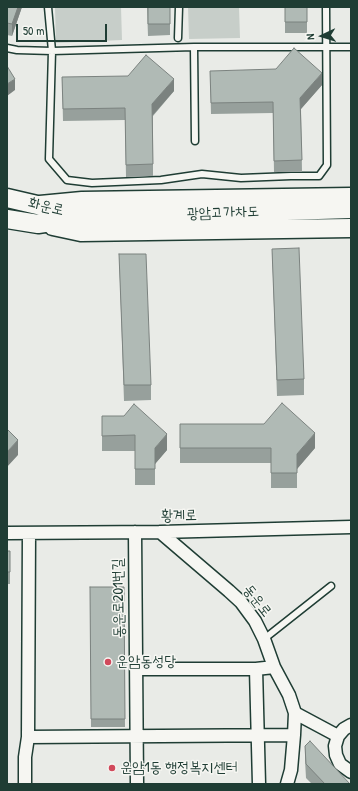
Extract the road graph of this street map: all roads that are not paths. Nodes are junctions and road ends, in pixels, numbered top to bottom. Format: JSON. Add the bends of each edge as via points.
{"nodes":[{"id":1,"x":48,"y":7,"type":"edge"},
{"id":2,"x":179,"y":7,"type":"edge"},
{"id":3,"x":326,"y":7,"type":"edge"},
{"id":4,"x":178,"y":38,"type":"dead end"},
{"id":5,"x":194,"y":47,"type":"junction"},
{"id":6,"x":326,"y":47,"type":"junction"},
{"id":7,"x":351,"y":47,"type":"edge"},
{"id":8,"x":7,"y":48,"type":"edge"},
{"id":9,"x":52,"y":51,"type":"junction"},
{"id":10,"x":195,"y":141,"type":"dead end"},
{"id":11,"x":351,"y":197,"type":"edge"},
{"id":12,"x":7,"y":198,"type":"edge"},
{"id":13,"x":40,"y":205,"type":"junction"},
{"id":14,"x":351,"y":209,"type":"edge"},
{"id":15,"x":89,"y":217,"type":"junction"},
{"id":16,"x":7,"y":219,"type":"edge"},
{"id":17,"x":38,"y":224,"type":"junction"},
{"id":18,"x":351,"y":228,"type":"edge"},
{"id":19,"x":351,"y":527,"type":"edge"},
{"id":20,"x":134,"y":532,"type":"junction"},
{"id":21,"x":160,"y":532,"type":"junction"},
{"id":22,"x":7,"y":533,"type":"edge"},
{"id":23,"x":29,"y":533,"type":"junction"},
{"id":24,"x":331,"y":586,"type":"dead end"},
{"id":25,"x":264,"y":639,"type":"junction"},
{"id":26,"x":274,"y":667,"type":"junction"},
{"id":27,"x":136,"y":669,"type":"junction"},
{"id":28,"x":256,"y":669,"type":"junction"},
{"id":29,"x":295,"y":714,"type":"junction"},
{"id":30,"x":351,"y":725,"type":"edge"},
{"id":31,"x":136,"y":735,"type":"junction"},
{"id":32,"x":294,"y":735,"type":"junction"},
{"id":33,"x":258,"y":736,"type":"junction"},
{"id":34,"x":338,"y":736,"type":"junction"},
{"id":35,"x":28,"y":737,"type":"junction"},
{"id":36,"x":351,"y":772,"type":"edge"},
{"id":37,"x":25,"y":784,"type":"edge"},
{"id":38,"x":137,"y":784,"type":"edge"},
{"id":39,"x":259,"y":784,"type":"edge"},
{"id":40,"x":287,"y":784,"type":"edge"}],
"edges":[{"from":1,"to":9,"type":"lane"},
{"from":2,"to":4,"type":"lane"},
{"from":3,"to":6,"type":"lane"},
{"from":5,"to":6,"type":"lane"},
{"from":5,"to":9,"type":"lane"},
{"from":5,"to":10,"type":"lane"},
{"from":6,"to":7,"type":"lane"},
{"from":6,"to":9,"type":"lane","via":[[327,165],[319,176],[242,178],[202,174],[161,180],[92,183],[67,180],[49,159]]},
{"from":8,"to":9,"type":"lane"},
{"from":11,"to":13,"type":"street","via":[[82,201]]},
{"from":12,"to":13,"type":"street","name":"화운로"},
{"from":13,"to":15,"type":"street","name":"화운로"},
{"from":14,"to":15,"type":"street","name":"광암고가차도"},
{"from":15,"to":17,"type":"street","name":"화운로"},
{"from":16,"to":17,"type":"street","name":"화운로"},
{"from":17,"to":18,"type":"street","via":[[81,232]]},
{"from":19,"to":21,"type":"street","name":"황계로"},
{"from":20,"to":21,"type":"street","name":"황계로"},
{"from":20,"to":23,"type":"street","name":"황계로"},
{"from":20,"to":27,"type":"street","name":"동운로201번길"},
{"from":21,"to":25,"type":"street","name":"동운로","via":[[241,602]]},
{"from":22,"to":23,"type":"street","name":"황계로"},
{"from":23,"to":35,"type":"street"},
{"from":24,"to":25,"type":"lane"},
{"from":25,"to":26,"type":"street","name":"동운로"},
{"from":26,"to":28,"type":"street"},
{"from":26,"to":29,"type":"street","name":"동운로","via":[[289,695]]},
{"from":27,"to":28,"type":"street"},
{"from":27,"to":31,"type":"street","name":"동운로201번길"},
{"from":28,"to":33,"type":"street"},
{"from":29,"to":32,"type":"street","name":"동운로"},
{"from":29,"to":34,"type":"street"},
{"from":30,"to":34,"type":"street"},
{"from":31,"to":33,"type":"street"},
{"from":31,"to":35,"type":"street"},
{"from":31,"to":38,"type":"street","name":"동운로201번길"},
{"from":32,"to":33,"type":"street"},
{"from":32,"to":40,"type":"street","name":"동운로"},
{"from":33,"to":39,"type":"street"},
{"from":34,"to":36,"type":"street","via":[[336,756],[340,764]]},
{"from":35,"to":37,"type":"street"}]}
